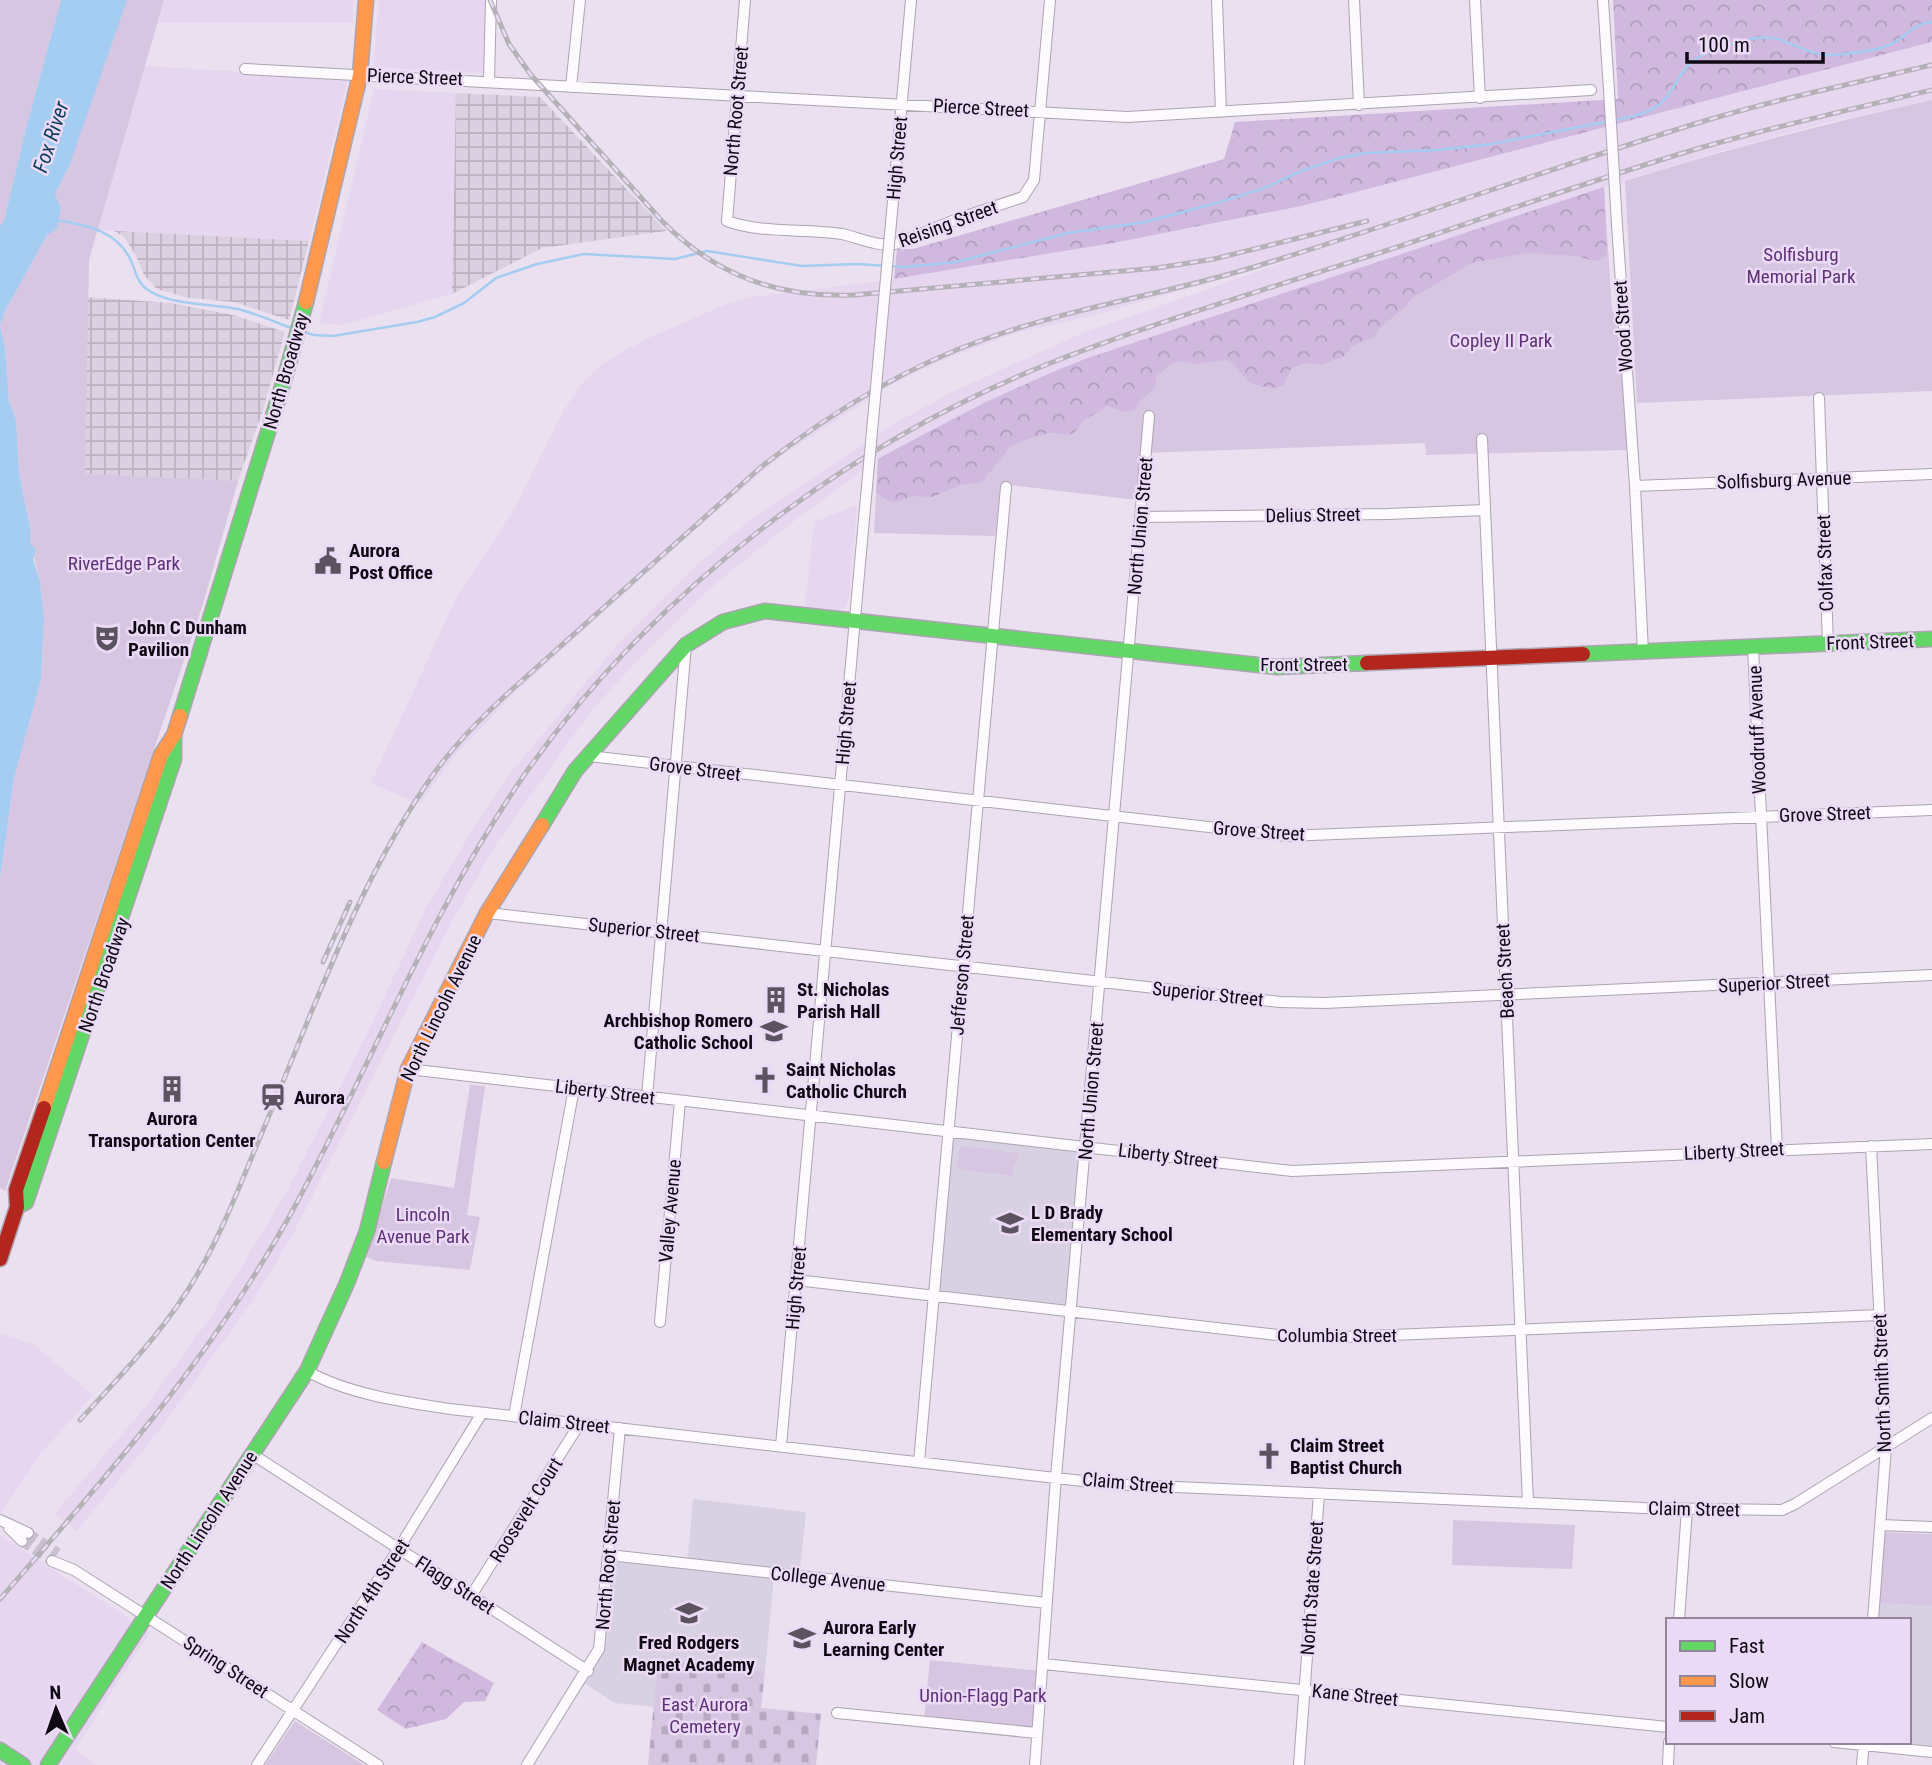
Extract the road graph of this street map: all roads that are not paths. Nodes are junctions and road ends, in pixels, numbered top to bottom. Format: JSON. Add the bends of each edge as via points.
{"nodes":[{"id":1,"x":366,"y":0,"type":"edge"},
{"id":2,"x":491,"y":0,"type":"edge"},
{"id":3,"x":580,"y":0,"type":"edge"},
{"id":4,"x":745,"y":0,"type":"edge"},
{"id":5,"x":911,"y":0,"type":"edge"},
{"id":6,"x":1050,"y":0,"type":"edge"},
{"id":7,"x":1217,"y":0,"type":"edge"},
{"id":8,"x":1354,"y":0,"type":"edge"},
{"id":9,"x":1475,"y":0,"type":"edge"},
{"id":10,"x":1603,"y":0,"type":"edge"},
{"id":11,"x":245,"y":69,"type":"dead end"},
{"id":12,"x":360,"y":75,"type":"junction"},
{"id":13,"x":489,"y":80,"type":"junction"},
{"id":14,"x":571,"y":87,"type":"junction"},
{"id":15,"x":1591,"y":90,"type":"dead end"},
{"id":16,"x":736,"y":94,"type":"junction"},
{"id":17,"x":1480,"y":98,"type":"junction"},
{"id":18,"x":902,"y":103,"type":"junction"},
{"id":19,"x":1359,"y":105,"type":"junction"},
{"id":20,"x":1040,"y":111,"type":"junction"},
{"id":21,"x":1221,"y":112,"type":"junction"},
{"id":22,"x":727,"y":221,"type":"joint"},
{"id":23,"x":1819,"y":398,"type":"dead end"},
{"id":24,"x":1149,"y":416,"type":"dead end"},
{"id":25,"x":1482,"y":439,"type":"dead end"},
{"id":26,"x":1932,"y":474,"type":"edge"},
{"id":27,"x":1822,"y":478,"type":"junction"},
{"id":28,"x":1635,"y":486,"type":"junction"},
{"id":29,"x":1006,"y":487,"type":"dead end"},
{"id":30,"x":1485,"y":510,"type":"junction"},
{"id":31,"x":1142,"y":517,"type":"junction"},
{"id":32,"x":855,"y":620,"type":"junction"},
{"id":33,"x":993,"y":636,"type":"junction"},
{"id":34,"x":1932,"y":639,"type":"edge"},
{"id":35,"x":1828,"y":644,"type":"junction"},
{"id":36,"x":687,"y":645,"type":"junction"},
{"id":37,"x":1753,"y":647,"type":"junction"},
{"id":38,"x":1130,"y":651,"type":"junction"},
{"id":39,"x":1643,"y":652,"type":"junction"},
{"id":40,"x":1492,"y":658,"type":"junction"},
{"id":41,"x":589,"y":756,"type":"junction"},
{"id":42,"x":675,"y":767,"type":"junction"},
{"id":43,"x":841,"y":786,"type":"junction"},
{"id":44,"x":978,"y":801,"type":"junction"},
{"id":45,"x":1932,"y":810,"type":"edge"},
{"id":46,"x":1115,"y":817,"type":"junction"},
{"id":47,"x":1760,"y":817,"type":"junction"},
{"id":48,"x":1499,"y":827,"type":"junction"},
{"id":49,"x":487,"y":913,"type":"junction"},
{"id":50,"x":660,"y":932,"type":"junction"},
{"id":51,"x":825,"y":950,"type":"junction"},
{"id":52,"x":963,"y":965,"type":"junction"},
{"id":53,"x":1932,"y":975,"type":"edge"},
{"id":54,"x":1101,"y":982,"type":"junction"},
{"id":55,"x":1769,"y":984,"type":"junction"},
{"id":56,"x":1506,"y":994,"type":"junction"},
{"id":57,"x":408,"y":1069,"type":"junction"},
{"id":58,"x":574,"y":1088,"type":"junction"},
{"id":59,"x":647,"y":1097,"type":"junction"},
{"id":60,"x":680,"y":1101,"type":"junction"},
{"id":61,"x":811,"y":1115,"type":"junction"},
{"id":62,"x":948,"y":1131,"type":"junction"},
{"id":63,"x":1932,"y":1144,"type":"edge"},
{"id":64,"x":1086,"y":1146,"type":"junction"},
{"id":65,"x":1871,"y":1146,"type":"junction"},
{"id":66,"x":1777,"y":1149,"type":"junction"},
{"id":67,"x":1514,"y":1161,"type":"junction"},
{"id":68,"x":0,"y":1259,"type":"edge"},
{"id":69,"x":796,"y":1280,"type":"junction"},
{"id":70,"x":934,"y":1296,"type":"junction"},
{"id":71,"x":1071,"y":1312,"type":"junction"},
{"id":72,"x":1880,"y":1315,"type":"junction"},
{"id":73,"x":660,"y":1322,"type":"dead end"},
{"id":74,"x":1521,"y":1330,"type":"junction"},
{"id":75,"x":307,"y":1371,"type":"junction"},
{"id":76,"x":481,"y":1413,"type":"junction"},
{"id":77,"x":514,"y":1416,"type":"junction"},
{"id":78,"x":1932,"y":1418,"type":"edge"},
{"id":79,"x":580,"y":1423,"type":"junction"},
{"id":80,"x":620,"y":1427,"type":"junction"},
{"id":81,"x":781,"y":1446,"type":"junction"},
{"id":82,"x":1886,"y":1447,"type":"junction"},
{"id":83,"x":252,"y":1454,"type":"junction"},
{"id":84,"x":919,"y":1462,"type":"junction"},
{"id":85,"x":1056,"y":1477,"type":"junction"},
{"id":86,"x":1319,"y":1494,"type":"junction"},
{"id":87,"x":1528,"y":1503,"type":"junction"},
{"id":88,"x":1687,"y":1509,"type":"junction"},
{"id":89,"x":2,"y":1521,"type":"edge"},
{"id":90,"x":1880,"y":1525,"type":"junction"},
{"id":91,"x":1932,"y":1527,"type":"edge"},
{"id":92,"x":25,"y":1537,"type":"tunnel mouth"},
{"id":93,"x":400,"y":1548,"type":"junction"},
{"id":94,"x":609,"y":1555,"type":"junction"},
{"id":95,"x":55,"y":1557,"type":"tunnel mouth"},
{"id":96,"x":471,"y":1596,"type":"junction"},
{"id":97,"x":1047,"y":1603,"type":"junction"},
{"id":98,"x":146,"y":1616,"type":"junction"},
{"id":99,"x":1679,"y":1618,"type":"edge"},
{"id":100,"x":1873,"y":1618,"type":"edge"},
{"id":101,"x":1043,"y":1664,"type":"junction"},
{"id":102,"x":587,"y":1671,"type":"junction"},
{"id":103,"x":1305,"y":1690,"type":"junction"},
{"id":104,"x":292,"y":1710,"type":"junction"},
{"id":105,"x":836,"y":1713,"type":"dead end"},
{"id":106,"x":1666,"y":1727,"type":"edge"},
{"id":107,"x":1037,"y":1733,"type":"junction"},
{"id":108,"x":1669,"y":1744,"type":"edge"},
{"id":109,"x":1864,"y":1744,"type":"edge"},
{"id":110,"x":0,"y":1750,"type":"edge"},
{"id":111,"x":1932,"y":1752,"type":"edge"},
{"id":112,"x":23,"y":1765,"type":"edge"},
{"id":113,"x":48,"y":1765,"type":"edge"},
{"id":114,"x":257,"y":1765,"type":"edge"},
{"id":115,"x":377,"y":1765,"type":"edge"},
{"id":116,"x":527,"y":1765,"type":"edge"},
{"id":117,"x":1035,"y":1765,"type":"edge"},
{"id":118,"x":1299,"y":1765,"type":"edge"},
{"id":119,"x":1668,"y":1765,"type":"edge"},
{"id":120,"x":1862,"y":1765,"type":"edge"}],
"edges":[{"from":1,"to":12,"type":"street","name":"North Broadway"},
{"from":2,"to":13,"type":"street"},
{"from":3,"to":14,"type":"street"},
{"from":4,"to":16,"type":"street","name":"North Root Street"},
{"from":5,"to":18,"type":"street","name":"High Street"},
{"from":6,"to":20,"type":"street"},
{"from":7,"to":21,"type":"street"},
{"from":8,"to":19,"type":"street"},
{"from":9,"to":17,"type":"street"},
{"from":10,"to":28,"type":"street","name":"Wood Street","bridge":true},
{"from":11,"to":12,"type":"street","name":"Pierce Street"},
{"from":12,"to":13,"type":"street","name":"Pierce Street"},
{"from":12,"to":68,"type":"street","name":"North Broadway","via":[[295,341],[174,734],[174,758],[26,1202],[16,1207]]},
{"from":13,"to":14,"type":"street","name":"Pierce Street"},
{"from":14,"to":16,"type":"street","name":"Pierce Street"},
{"from":15,"to":17,"type":"street","name":"Pierce Street"},
{"from":16,"to":18,"type":"street","name":"Pierce Street"},
{"from":16,"to":22,"type":"street","name":"North Root Street"},
{"from":17,"to":19,"type":"street","name":"Pierce Street"},
{"from":18,"to":20,"type":"street","name":"Pierce Street"},
{"from":18,"to":32,"type":"street","name":"High Street","bridge":true},
{"from":19,"to":21,"type":"street","name":"Pierce Street"},
{"from":20,"to":21,"type":"street","name":"Pierce Street","via":[[1127,117]]},
{"from":20,"to":22,"type":"street","name":"Reising Street","via":[[1034,180],[1023,197],[887,246],[839,234],[743,227]]},
{"from":23,"to":27,"type":"street","name":"Colfax Street"},
{"from":24,"to":31,"type":"street","name":"North Union Street"},
{"from":25,"to":30,"type":"street","name":"Beach Street"},
{"from":26,"to":27,"type":"street","name":"Solfisburg Avenue"},
{"from":27,"to":28,"type":"street","name":"Solfisburg Avenue"},
{"from":27,"to":35,"type":"street","name":"Colfax Street"},
{"from":28,"to":39,"type":"street","name":"Wood Street"},
{"from":29,"to":33,"type":"street","name":"Jefferson Street"},
{"from":30,"to":31,"type":"street","name":"Delius Street"},
{"from":30,"to":40,"type":"street","name":"Beach Street"},
{"from":31,"to":38,"type":"street","name":"North Union Street"},
{"from":32,"to":33,"type":"street","name":"Front Street"},
{"from":32,"to":36,"type":"street","name":"Front Street","via":[[747,613],[707,629]]},
{"from":32,"to":43,"type":"street","name":"High Street"},
{"from":33,"to":38,"type":"street","name":"Front Street"},
{"from":33,"to":44,"type":"street","name":"Jefferson Street"},
{"from":34,"to":35,"type":"street","name":"Front Street"},
{"from":35,"to":37,"type":"street","name":"Front Street"},
{"from":36,"to":41,"type":"street","name":"North Lincoln Avenue"},
{"from":36,"to":42,"type":"street"},
{"from":37,"to":39,"type":"street","name":"Front Street"},
{"from":37,"to":47,"type":"street","name":"Woodruff Avenue"},
{"from":38,"to":40,"type":"street","name":"Front Street","via":[[1277,667]]},
{"from":38,"to":46,"type":"street","name":"North Union Street"},
{"from":39,"to":40,"type":"street","name":"Front Street"},
{"from":40,"to":48,"type":"street","name":"Beach Street"},
{"from":41,"to":42,"type":"street","name":"Grove Street"},
{"from":41,"to":49,"type":"street","name":"North Lincoln Avenue","via":[[575,771]]},
{"from":42,"to":43,"type":"street","name":"Grove Street"},
{"from":42,"to":50,"type":"street"},
{"from":43,"to":44,"type":"street","name":"Grove Street"},
{"from":43,"to":51,"type":"street","name":"High Street"},
{"from":44,"to":46,"type":"street","name":"Grove Street"},
{"from":44,"to":52,"type":"street","name":"Jefferson Street"},
{"from":45,"to":47,"type":"street","name":"Grove Street"},
{"from":46,"to":48,"type":"street","name":"Grove Street","via":[[1287,836]]},
{"from":46,"to":54,"type":"street","name":"North Union Street"},
{"from":47,"to":48,"type":"street","name":"Grove Street"},
{"from":47,"to":55,"type":"street","name":"Woodruff Avenue"},
{"from":48,"to":56,"type":"street","name":"Beach Street"},
{"from":49,"to":50,"type":"street","name":"Superior Street"},
{"from":49,"to":57,"type":"street","name":"North Lincoln Avenue"},
{"from":50,"to":51,"type":"street","name":"Superior Street"},
{"from":50,"to":59,"type":"street"},
{"from":51,"to":52,"type":"street","name":"Superior Street"},
{"from":51,"to":61,"type":"street","name":"High Street"},
{"from":52,"to":54,"type":"street","name":"Superior Street"},
{"from":52,"to":62,"type":"street","name":"Jefferson Street"},
{"from":53,"to":55,"type":"street","name":"Superior Street"},
{"from":54,"to":56,"type":"street","name":"Superior Street","via":[[1301,1003]]},
{"from":54,"to":64,"type":"street","name":"North Union Street"},
{"from":55,"to":56,"type":"street","name":"Superior Street"},
{"from":55,"to":66,"type":"street","name":"Woodruff Avenue"},
{"from":56,"to":67,"type":"street","name":"Beach Street"},
{"from":57,"to":58,"type":"street","name":"Liberty Street"},
{"from":57,"to":75,"type":"street","name":"North Lincoln Avenue","via":[[367,1231]]},
{"from":58,"to":59,"type":"street","name":"Liberty Street"},
{"from":58,"to":77,"type":"street"},
{"from":59,"to":60,"type":"street","name":"Liberty Street"},
{"from":60,"to":61,"type":"street","name":"Liberty Street"},
{"from":60,"to":73,"type":"street","name":"Valley Avenue"},
{"from":61,"to":62,"type":"street","name":"Liberty Street"},
{"from":61,"to":69,"type":"street","name":"High Street"},
{"from":62,"to":64,"type":"street","name":"Liberty Street"},
{"from":62,"to":70,"type":"street","name":"Jefferson Street"},
{"from":63,"to":65,"type":"street","name":"Liberty Street"},
{"from":64,"to":67,"type":"street","name":"Liberty Street","via":[[1292,1171]]},
{"from":64,"to":71,"type":"street","name":"North Union Street"},
{"from":65,"to":66,"type":"street","name":"Liberty Street"},
{"from":65,"to":72,"type":"street","name":"North Smith Street"},
{"from":66,"to":67,"type":"street","name":"Liberty Street"},
{"from":67,"to":74,"type":"street","name":"Beach Street"},
{"from":69,"to":70,"type":"street","name":"Columbia Street"},
{"from":69,"to":81,"type":"street","name":"High Street"},
{"from":70,"to":71,"type":"street","name":"Columbia Street"},
{"from":70,"to":84,"type":"street","name":"Jefferson Street"},
{"from":71,"to":74,"type":"street","name":"Columbia Street","via":[[1295,1338]]},
{"from":71,"to":85,"type":"street","name":"North Union Street"},
{"from":72,"to":74,"type":"street","name":"Columbia Street"},
{"from":72,"to":82,"type":"street","name":"North Smith Street"},
{"from":74,"to":87,"type":"street","name":"Beach Street"},
{"from":75,"to":76,"type":"street","name":"Claim Street","via":[[336,1384],[404,1402]]},
{"from":75,"to":83,"type":"street","name":"North Lincoln Avenue"},
{"from":76,"to":77,"type":"street","name":"Claim Street"},
{"from":76,"to":93,"type":"street","name":"North 4th Street"},
{"from":77,"to":79,"type":"street","name":"Claim Street"},
{"from":78,"to":82,"type":"street","name":"Claim Street"},
{"from":79,"to":80,"type":"street","name":"Claim Street"},
{"from":79,"to":96,"type":"street","name":"Roosevelt Court"},
{"from":80,"to":81,"type":"street","name":"Claim Street"},
{"from":80,"to":94,"type":"street","name":"North Root Street"},
{"from":81,"to":84,"type":"street","name":"Claim Street"},
{"from":82,"to":88,"type":"street","name":"Claim Street","via":[[1782,1510]]},
{"from":82,"to":90,"type":"street","name":"North Smith Street"},
{"from":83,"to":93,"type":"street","name":"Flagg Street"},
{"from":83,"to":98,"type":"street","name":"North Lincoln Avenue"},
{"from":84,"to":85,"type":"street","name":"Claim Street"},
{"from":85,"to":86,"type":"street","name":"Claim Street"},
{"from":85,"to":97,"type":"street","name":"North Union Street"},
{"from":86,"to":87,"type":"street","name":"Claim Street"},
{"from":86,"to":103,"type":"street","name":"North State Street"},
{"from":87,"to":88,"type":"street","name":"Claim Street"},
{"from":88,"to":99,"type":"street"},
{"from":89,"to":92,"type":"street"},
{"from":90,"to":91,"type":"street"},
{"from":90,"to":100,"type":"street","name":"North Smith Street"},
{"from":93,"to":96,"type":"street","name":"Flagg Street"},
{"from":93,"to":104,"type":"street","name":"North 4th Street"},
{"from":94,"to":97,"type":"street","name":"College Avenue"},
{"from":94,"to":102,"type":"street","name":"North Root Street","via":[[601,1639]]},
{"from":95,"to":98,"type":"street","name":"Spring Street"},
{"from":96,"to":102,"type":"street","name":"Flagg Street"},
{"from":97,"to":101,"type":"street","name":"North Union Street"},
{"from":98,"to":104,"type":"street","name":"Spring Street"},
{"from":98,"to":113,"type":"street","name":"North Lincoln Avenue"},
{"from":101,"to":103,"type":"street","name":"Kane Street"},
{"from":101,"to":107,"type":"street","name":"North Union Street"},
{"from":102,"to":116,"type":"street","name":"North Root Street"},
{"from":103,"to":106,"type":"street","name":"Kane Street"},
{"from":103,"to":118,"type":"street","name":"North State Street"},
{"from":104,"to":114,"type":"street","name":"North 4th Street"},
{"from":104,"to":115,"type":"street","name":"Spring Street"},
{"from":105,"to":107,"type":"street"},
{"from":107,"to":117,"type":"street","name":"North Union Street"},
{"from":108,"to":119,"type":"street"},
{"from":109,"to":111,"type":"street"},
{"from":109,"to":120,"type":"street"},
{"from":110,"to":112,"type":"street"}]}
